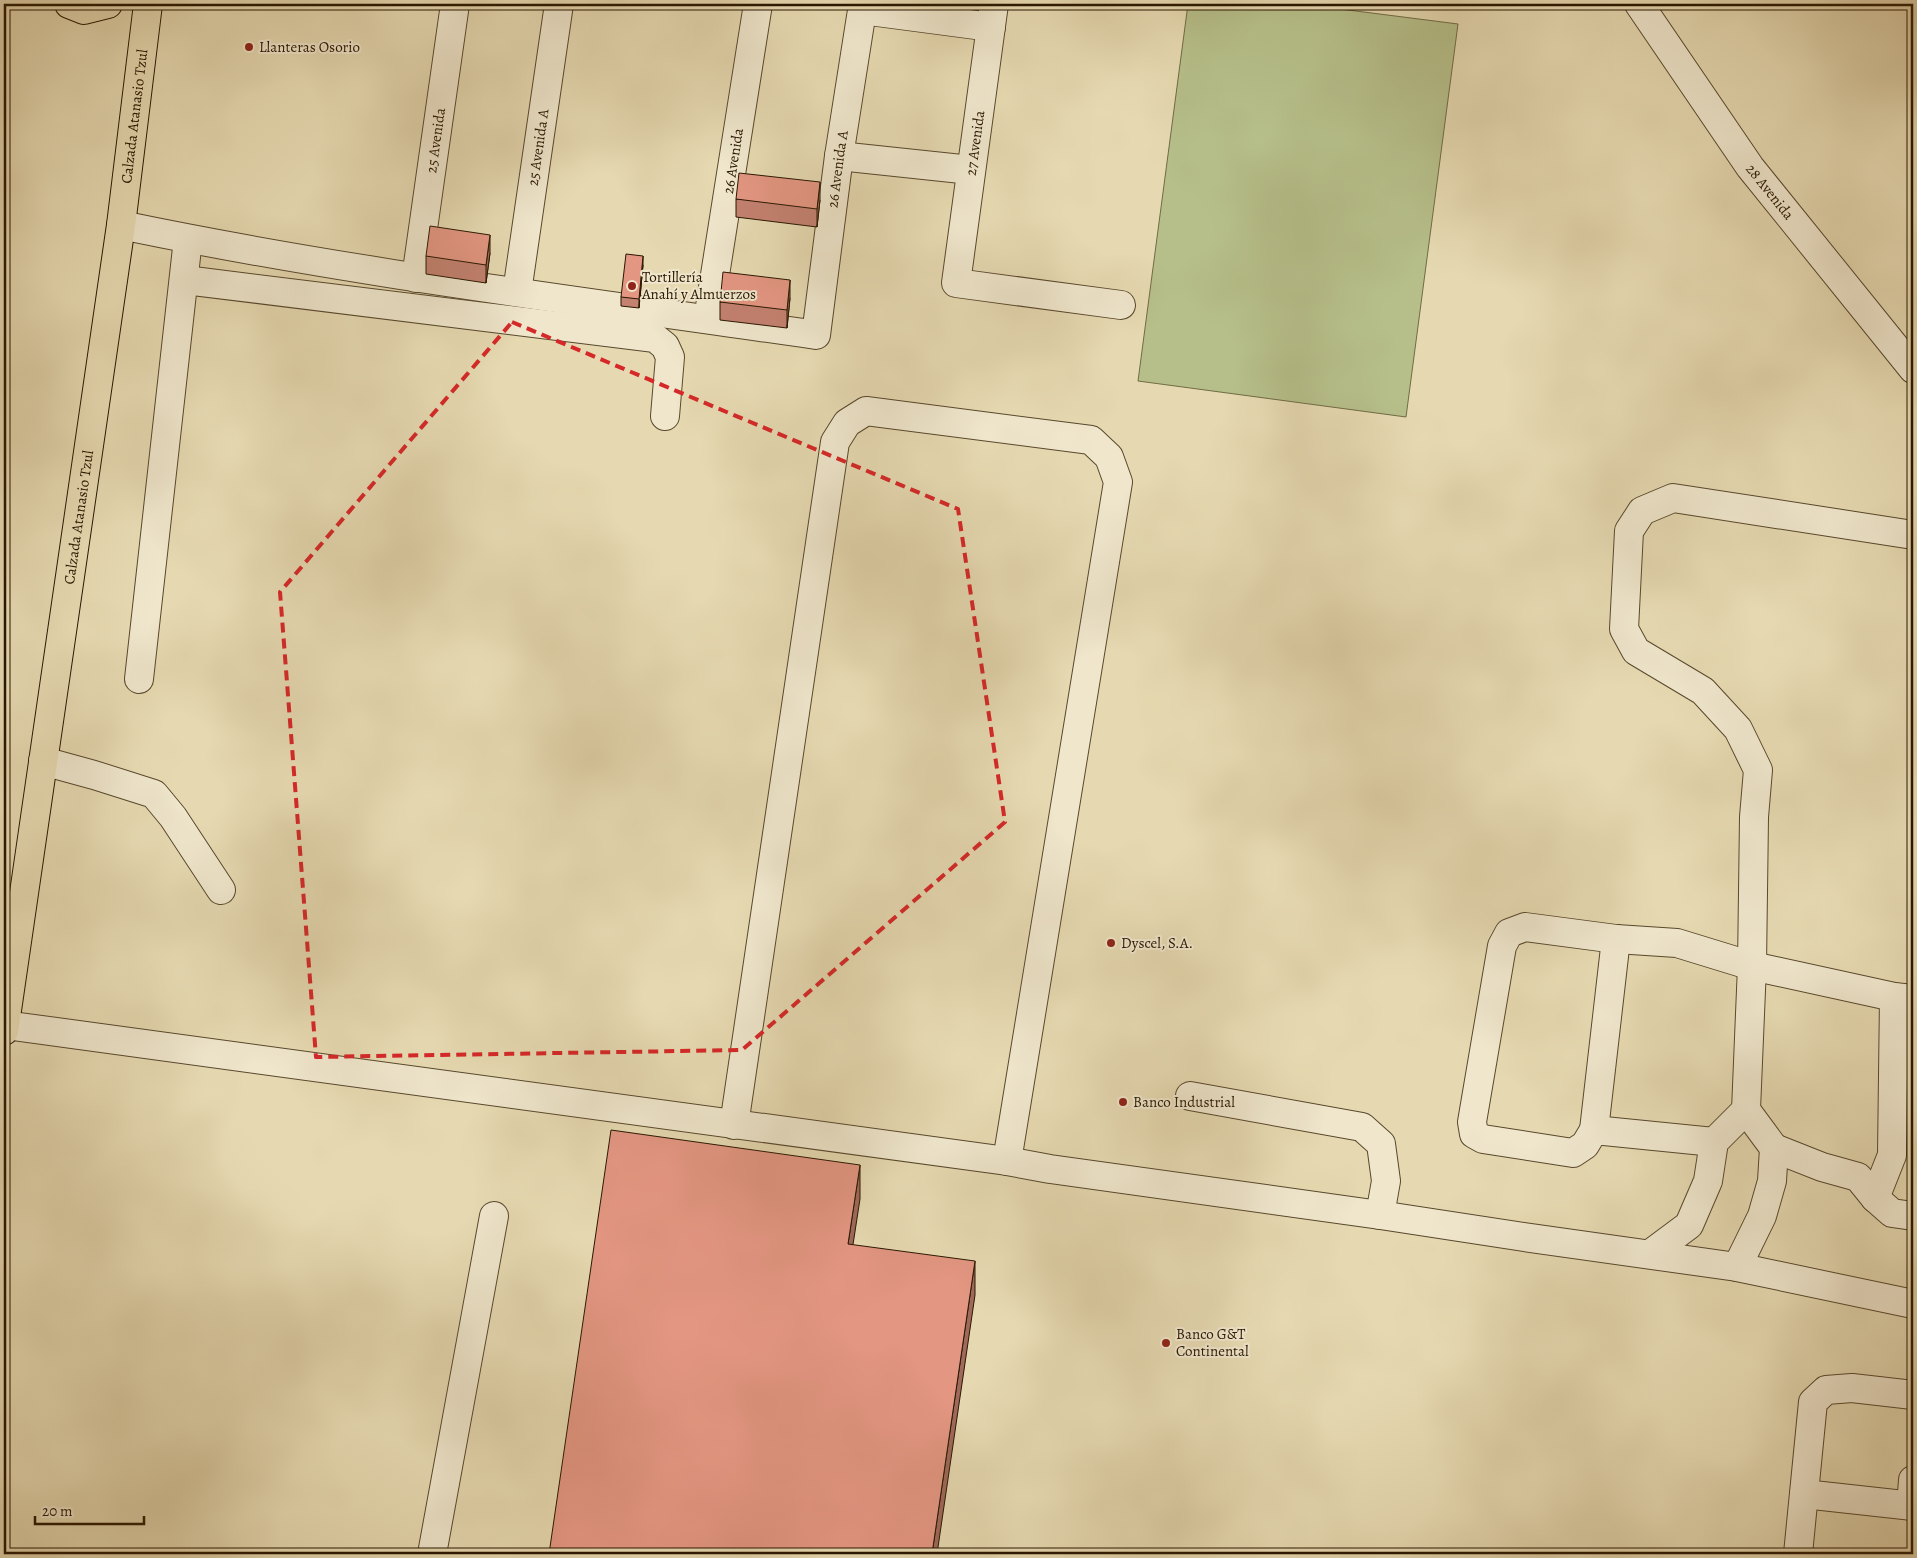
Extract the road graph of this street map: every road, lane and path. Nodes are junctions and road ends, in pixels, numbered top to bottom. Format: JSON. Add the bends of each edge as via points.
{"nodes":[{"id":1,"x":69,"y":4,"type":"edge"},
{"id":2,"x":108,"y":4,"type":"edge"},
{"id":3,"x":148,"y":4,"type":"edge"},
{"id":4,"x":455,"y":4,"type":"edge"},
{"id":5,"x":559,"y":4,"type":"edge"},
{"id":6,"x":758,"y":4,"type":"edge"},
{"id":7,"x":1639,"y":4,"type":"edge"},
{"id":8,"x":863,"y":7,"type":"edge"},
{"id":9,"x":992,"y":15,"type":"edge"},
{"id":10,"x":840,"y":156,"type":"junction"},
{"id":11,"x":971,"y":170,"type":"junction"},
{"id":12,"x":121,"y":225,"type":"junction"},
{"id":13,"x":188,"y":239,"type":"junction"},
{"id":14,"x":416,"y":278,"type":"junction"},
{"id":15,"x":184,"y":280,"type":"junction"},
{"id":16,"x":517,"y":292,"type":"junction"},
{"id":17,"x":1121,"y":306,"type":"dead end"},
{"id":18,"x":708,"y":319,"type":"junction"},
{"id":19,"x":1913,"y":369,"type":"edge"},
{"id":20,"x":665,"y":416,"type":"dead end"},
{"id":21,"x":1913,"y":535,"type":"edge"},
{"id":22,"x":139,"y":679,"type":"dead end"},
{"id":23,"x":43,"y":761,"type":"junction"},
{"id":24,"x":221,"y":890,"type":"dead end"},
{"id":25,"x":1616,"y":939,"type":"junction"},
{"id":26,"x":1752,"y":966,"type":"junction"},
{"id":27,"x":1903,"y":998,"type":"edge"},
{"id":28,"x":4,"y":1028,"type":"edge"},
{"id":29,"x":1190,"y":1096,"type":"dead end"},
{"id":30,"x":1746,"y":1110,"type":"junction"},
{"id":31,"x":734,"y":1125,"type":"junction"},
{"id":32,"x":1594,"y":1130,"type":"junction"},
{"id":33,"x":1714,"y":1142,"type":"junction"},
{"id":34,"x":1774,"y":1148,"type":"junction"},
{"id":35,"x":1007,"y":1161,"type":"junction"},
{"id":36,"x":1875,"y":1198,"type":"junction"},
{"id":37,"x":1380,"y":1215,"type":"junction"},
{"id":38,"x":494,"y":1216,"type":"dead end"},
{"id":39,"x":1913,"y":1216,"type":"edge"},
{"id":40,"x":1650,"y":1254,"type":"junction"},
{"id":41,"x":1737,"y":1267,"type":"junction"},
{"id":42,"x":1913,"y":1304,"type":"edge"},
{"id":43,"x":1913,"y":1395,"type":"edge"},
{"id":44,"x":1804,"y":1494,"type":"junction"},
{"id":45,"x":1912,"y":1497,"type":"edge"},
{"id":46,"x":432,"y":1554,"type":"edge"},
{"id":47,"x":1798,"y":1554,"type":"edge"}],
"edges":[{"from":1,"to":2,"type":"main road","via":[[84,10]]},
{"from":3,"to":12,"type":"main road","name":"Calzada Atanasio Tzul"},
{"from":4,"to":14,"type":"street","name":"25 Avenida"},
{"from":5,"to":16,"type":"street","name":"25 Avenida A"},
{"from":6,"to":18,"type":"street","name":"26 Avenida"},
{"from":7,"to":19,"type":"street","name":"28 Avenida","via":[[1750,167]]},
{"from":8,"to":9,"type":"street"},
{"from":8,"to":10,"type":"street","name":"26 Avenida A"},
{"from":9,"to":11,"type":"street","name":"27 Avenida"},
{"from":10,"to":11,"type":"street"},
{"from":10,"to":18,"type":"street","name":"26 Avenida A","via":[[816,335]]},
{"from":11,"to":17,"type":"street","name":"27 Avenida","via":[[956,283]]},
{"from":12,"to":13,"type":"street"},
{"from":12,"to":23,"type":"main road","name":"Calzada Atanasio Tzul"},
{"from":13,"to":14,"type":"street"},
{"from":13,"to":15,"type":"street"},
{"from":14,"to":16,"type":"street"},
{"from":15,"to":20,"type":"street","via":[[655,338],[665,346],[670,357]]},
{"from":15,"to":22,"type":"street"},
{"from":16,"to":18,"type":"street"},
{"from":21,"to":26,"type":"street","via":[[1673,498],[1642,511],[1629,531],[1624,629],[1636,651],[1703,692],[1738,729],[1758,770],[1754,817]]},
{"from":23,"to":24,"type":"street","via":[[154,794]]},
{"from":23,"to":28,"type":"main road","name":"Calzada Atanasio Tzul"},
{"from":25,"to":26,"type":"street","via":[[1677,943]]},
{"from":25,"to":32,"type":"street"},
{"from":25,"to":32,"type":"street","via":[[1526,927],[1509,933],[1502,946],[1472,1122],[1474,1134],[1483,1139],[1572,1153],[1585,1145]]},
{"from":26,"to":27,"type":"street"},
{"from":26,"to":30,"type":"street"},
{"from":27,"to":36,"type":"street","via":[[1892,1155]]},
{"from":28,"to":31,"type":"street"},
{"from":29,"to":37,"type":"street","via":[[1362,1127],[1381,1144],[1386,1180]]},
{"from":30,"to":33,"type":"street"},
{"from":30,"to":34,"type":"street"},
{"from":31,"to":35,"type":"street"},
{"from":31,"to":35,"type":"street","via":[[834,442],[847,424],[866,411],[1091,440],[1109,457],[1118,482]]},
{"from":32,"to":33,"type":"street"},
{"from":33,"to":40,"type":"street","via":[[1708,1181],[1689,1225]]},
{"from":34,"to":36,"type":"street","via":[[1858,1177]]},
{"from":34,"to":41,"type":"street","via":[[1772,1181],[1762,1216]]},
{"from":35,"to":37,"type":"street"},
{"from":36,"to":39,"type":"street","via":[[1892,1213]]},
{"from":37,"to":40,"type":"street"},
{"from":38,"to":46,"type":"street"},
{"from":40,"to":41,"type":"street"},
{"from":41,"to":42,"type":"street"},
{"from":43,"to":44,"type":"street","via":[[1852,1388],[1826,1390],[1813,1402]]},
{"from":44,"to":45,"type":"street"},
{"from":44,"to":47,"type":"street"}]}
